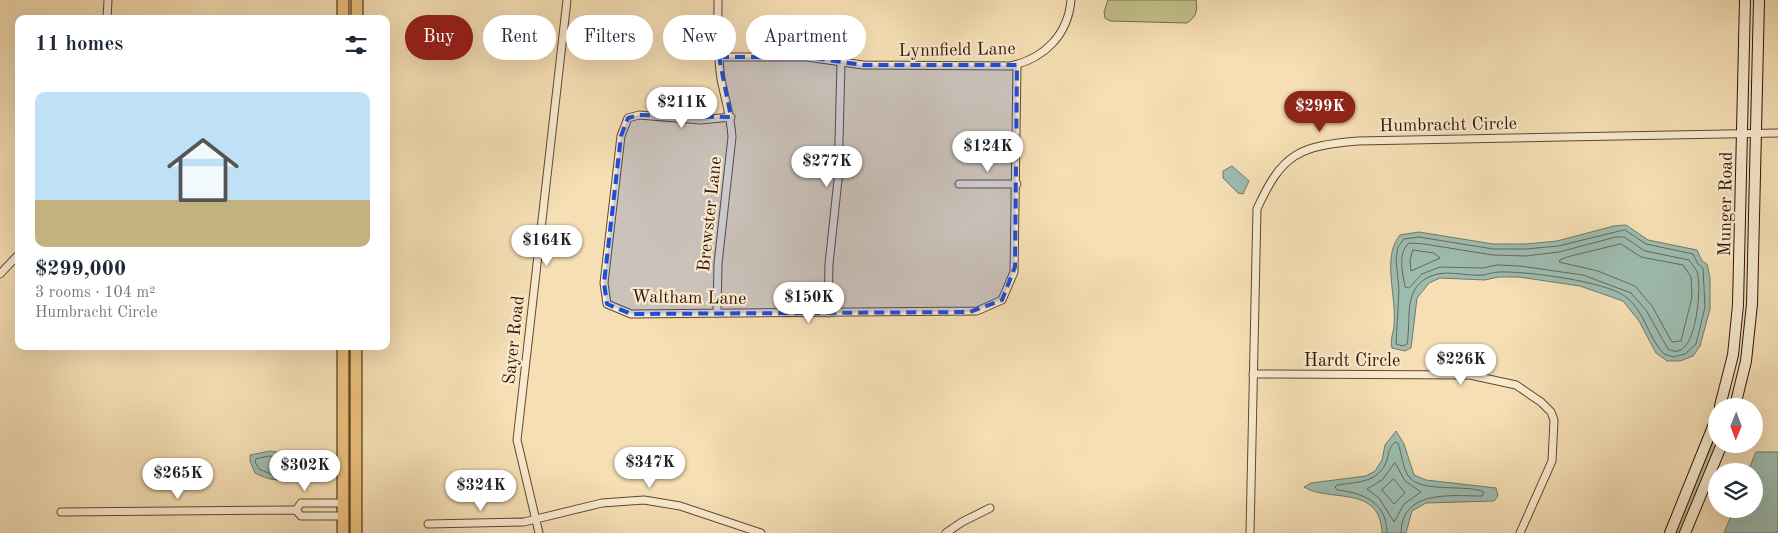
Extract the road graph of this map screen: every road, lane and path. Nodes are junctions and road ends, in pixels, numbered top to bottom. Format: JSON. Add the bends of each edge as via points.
{"nodes":[{"id":1,"x":108,"y":0,"type":"edge"},
{"id":2,"x":343,"y":0,"type":"edge"},
{"id":3,"x":357,"y":0,"type":"edge"},
{"id":4,"x":567,"y":0,"type":"edge"},
{"id":5,"x":718,"y":0,"type":"edge"},
{"id":6,"x":1071,"y":0,"type":"edge"},
{"id":7,"x":1745,"y":0,"type":"edge"},
{"id":8,"x":1759,"y":0,"type":"edge"},
{"id":9,"x":108,"y":15,"type":"edge"},
{"id":10,"x":343,"y":15,"type":"edge"},
{"id":11,"x":357,"y":15,"type":"edge"},
{"id":12,"x":718,"y":15,"type":"edge"},
{"id":13,"x":736,"y":57,"type":"edge"},
{"id":14,"x":719,"y":60,"type":"edge"},
{"id":15,"x":841,"y":63,"type":"junction"},
{"id":16,"x":1017,"y":65,"type":"junction"},
{"id":17,"x":731,"y":118,"type":"junction"},
{"id":18,"x":1742,"y":132,"type":"junction"},
{"id":19,"x":1778,"y":132,"type":"edge"},
{"id":20,"x":1756,"y":133,"type":"junction"},
{"id":21,"x":958,"y":184,"type":"dead end"},
{"id":22,"x":1017,"y":184,"type":"junction"},
{"id":23,"x":15,"y":258,"type":"edge"},
{"id":24,"x":0,"y":274,"type":"edge"},
{"id":25,"x":717,"y":313,"type":"junction"},
{"id":26,"x":828,"y":313,"type":"junction"},
{"id":27,"x":343,"y":350,"type":"edge"},
{"id":28,"x":356,"y":350,"type":"edge"},
{"id":29,"x":1253,"y":374,"type":"junction"},
{"id":30,"x":1722,"y":398,"type":"edge"},
{"id":31,"x":1737,"y":398,"type":"edge"},
{"id":32,"x":1708,"y":440,"type":"edge"},
{"id":33,"x":1718,"y":453,"type":"edge"},
{"id":34,"x":343,"y":503,"type":"junction"},
{"id":35,"x":990,"y":508,"type":"dead end"},
{"id":36,"x":296,"y":510,"type":"junction"},
{"id":37,"x":61,"y":512,"type":"dead end"},
{"id":38,"x":343,"y":516,"type":"junction"},
{"id":39,"x":536,"y":519,"type":"junction"},
{"id":40,"x":428,"y":524,"type":"dead end"},
{"id":41,"x":343,"y":533,"type":"edge"},
{"id":42,"x":356,"y":533,"type":"edge"},
{"id":43,"x":539,"y":533,"type":"edge"},
{"id":44,"x":760,"y":533,"type":"edge"},
{"id":45,"x":946,"y":533,"type":"edge"},
{"id":46,"x":1250,"y":533,"type":"edge"},
{"id":47,"x":1520,"y":533,"type":"edge"},
{"id":48,"x":1670,"y":533,"type":"edge"},
{"id":49,"x":1685,"y":533,"type":"edge"}],
"edges":[{"from":1,"to":9,"type":"street"},
{"from":2,"to":10,"type":"main road"},
{"from":3,"to":11,"type":"main road"},
{"from":4,"to":39,"type":"street","name":"Sayer Road","via":[[517,440]]},
{"from":5,"to":12,"type":"street","name":"Brewster Lane"},
{"from":6,"to":16,"type":"street","name":"Lynnfield Lane","via":[[1066,22],[1056,40],[1039,56]]},
{"from":7,"to":18,"type":"street","name":"Munger Road"},
{"from":8,"to":20,"type":"street","name":"Munger Road"},
{"from":13,"to":15,"type":"street","name":"Lynnfield Lane","via":[[807,57]]},
{"from":14,"to":17,"type":"street","name":"Brewster Lane"},
{"from":15,"to":16,"type":"street","name":"Lynnfield Lane"},
{"from":15,"to":26,"type":"street","via":[[838,180],[829,264]]},
{"from":16,"to":22,"type":"street"},
{"from":17,"to":25,"type":"street","name":"Brewster Lane","via":[[718,264]]},
{"from":17,"to":25,"type":"street","name":"Waltham Lane","via":[[701,120],[639,114],[628,118],[621,136],[604,283],[607,304],[631,314]]},
{"from":18,"to":20,"type":"street","name":"Humbracht Circle"},
{"from":18,"to":29,"type":"street","name":"Humbracht Circle","via":[[1358,141],[1321,144],[1288,160],[1270,180],[1257,209]]},
{"from":18,"to":30,"type":"street","name":"Munger Road","via":[[1738,305],[1733,355]]},
{"from":19,"to":20,"type":"street","name":"Humbracht Circle"},
{"from":20,"to":31,"type":"street","name":"Munger Road","via":[[1752,304],[1746,361]]},
{"from":21,"to":22,"type":"street"},
{"from":22,"to":26,"type":"street","name":"Waltham Lane","via":[[1015,267],[1002,300],[970,312]]},
{"from":23,"to":24,"type":"street"},
{"from":25,"to":26,"type":"street","name":"Waltham Lane"},
{"from":27,"to":34,"type":"main road"},
{"from":28,"to":42,"type":"main road"},
{"from":29,"to":46,"type":"street","name":"Humbracht Circle"},
{"from":29,"to":47,"type":"street","name":"Hardt Circle","via":[[1470,375],[1516,385],[1541,402],[1554,420],[1552,461]]},
{"from":32,"to":48,"type":"street"},
{"from":33,"to":49,"type":"street"},
{"from":34,"to":36,"type":"street","via":[[301,503]]},
{"from":34,"to":38,"type":"main road"},
{"from":35,"to":45,"type":"street"},
{"from":36,"to":37,"type":"street"},
{"from":36,"to":38,"type":"street","via":[[301,516]]},
{"from":38,"to":41,"type":"main road"},
{"from":39,"to":40,"type":"street"},
{"from":39,"to":43,"type":"street","name":"Sayer Road"},
{"from":39,"to":44,"type":"street","via":[[602,503],[644,500],[680,506]]}]}
